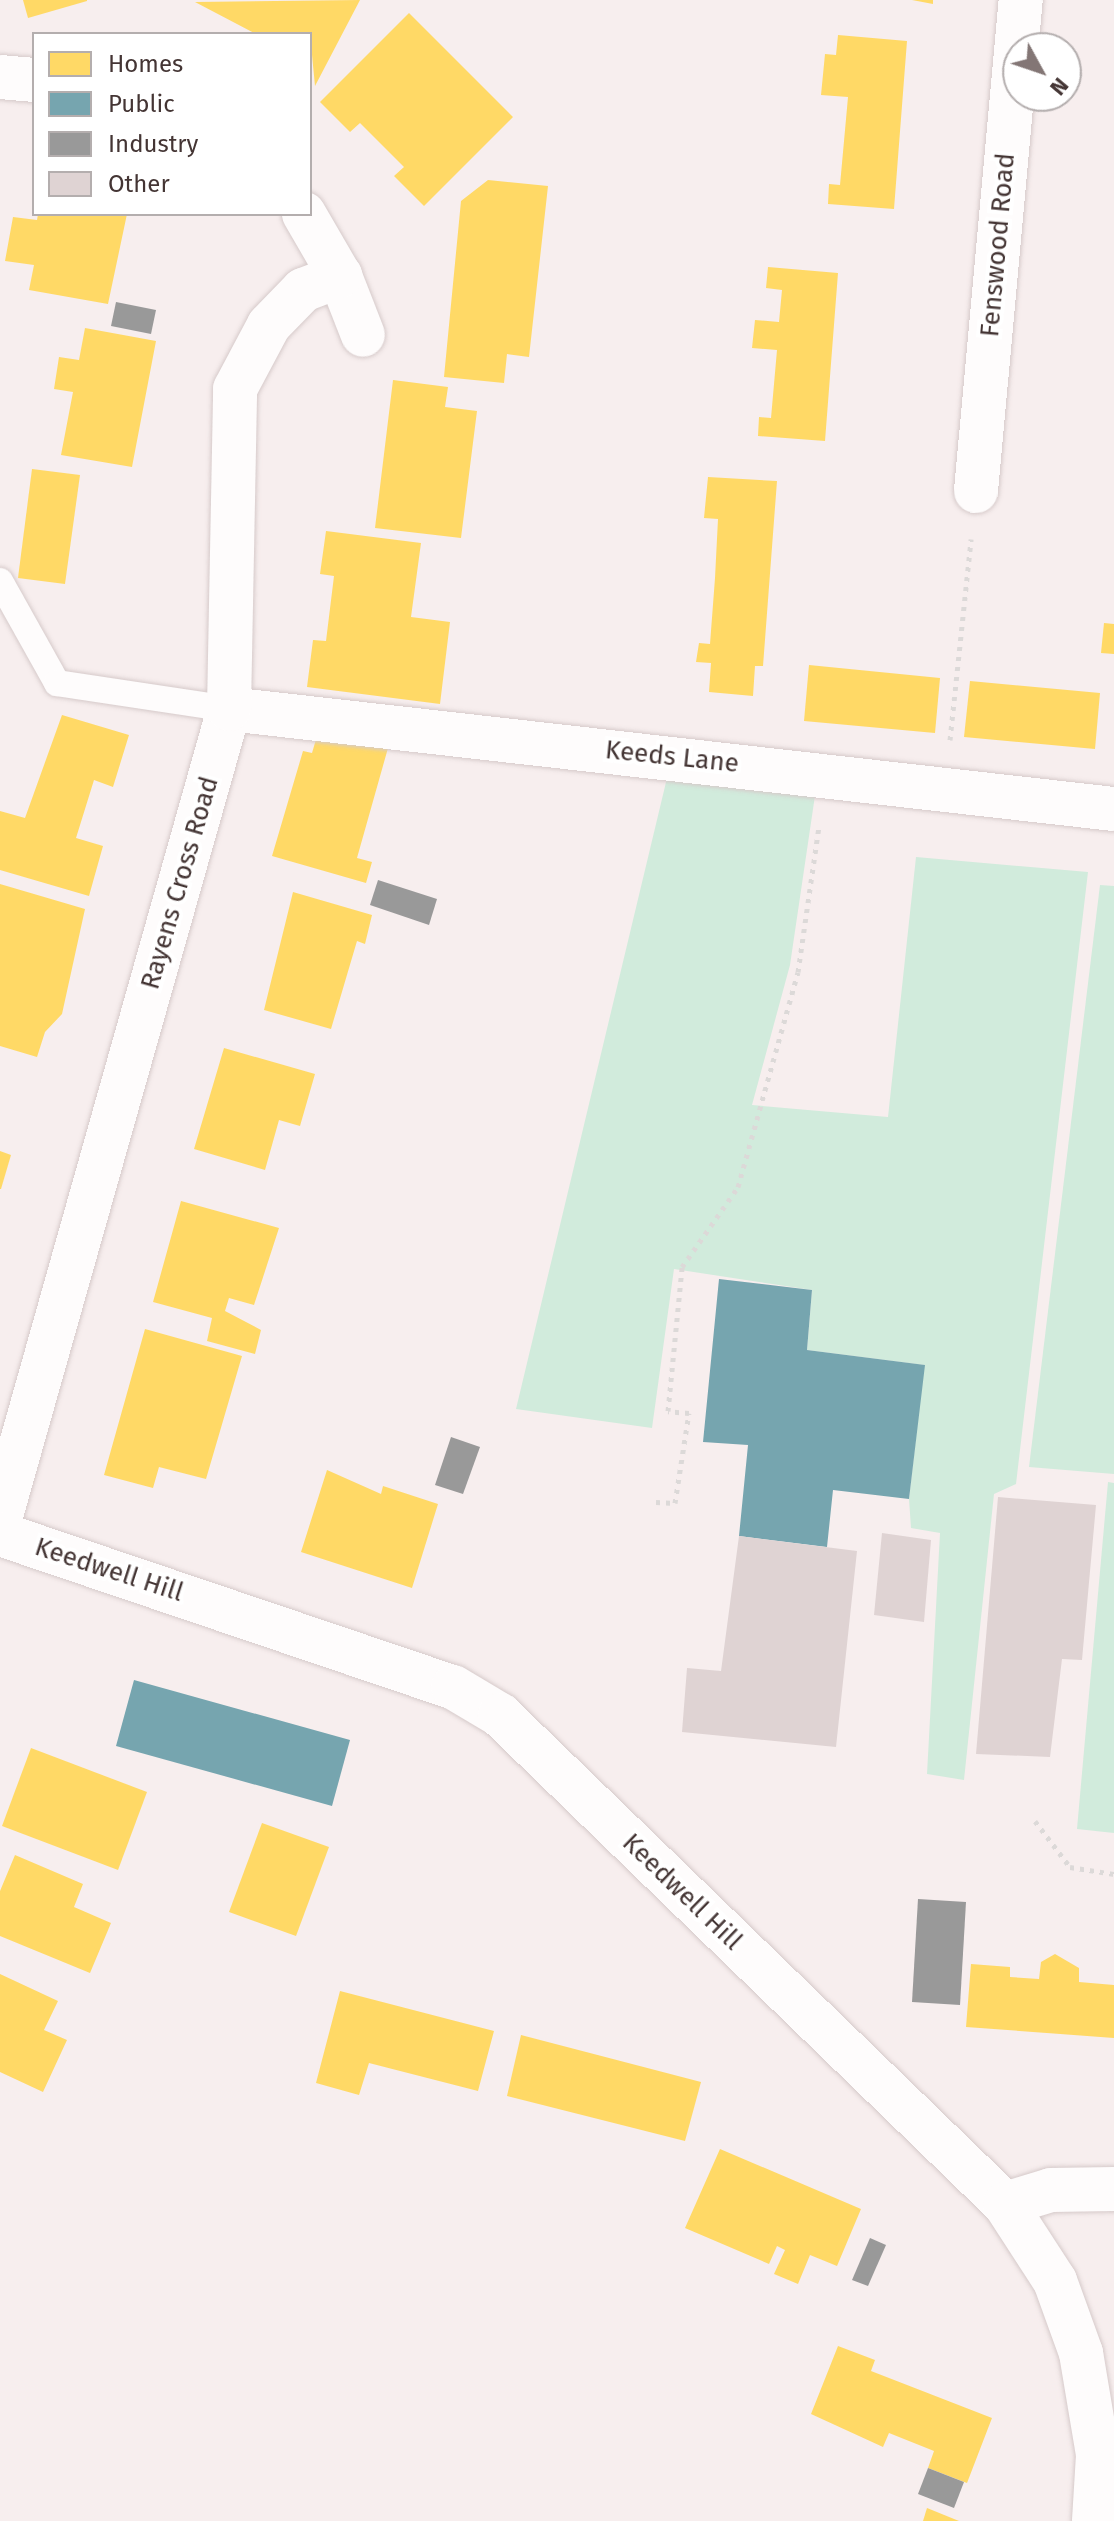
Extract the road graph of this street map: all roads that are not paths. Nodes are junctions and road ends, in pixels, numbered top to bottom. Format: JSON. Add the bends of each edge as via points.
{"nodes":[{"id":1,"x":1021,"y":0,"type":"edge"},
{"id":2,"x":0,"y":77,"type":"edge"},
{"id":3,"x":32,"y":80,"type":"edge"},
{"id":4,"x":305,"y":216,"type":"edge"},
{"id":5,"x":340,"y":276,"type":"junction"},
{"id":6,"x":363,"y":335,"type":"dead end"},
{"id":7,"x":976,"y":491,"type":"road end"},
{"id":8,"x":0,"y":581,"type":"edge"},
{"id":9,"x":229,"y":709,"type":"junction"},
{"id":10,"x":1114,"y":809,"type":"edge"},
{"id":11,"x":0,"y":1519,"type":"edge"},
{"id":12,"x":0,"y":1534,"type":"edge"},
{"id":13,"x":1114,"y":2189,"type":"edge"},
{"id":14,"x":1005,"y":2204,"type":"junction"},
{"id":15,"x":1094,"y":2521,"type":"edge"}],
"edges":[{"from":1,"to":7,"type":"street","name":"Fenswood Road"},
{"from":2,"to":3,"type":"street"},
{"from":4,"to":5,"type":"street"},
{"from":5,"to":6,"type":"street"},
{"from":5,"to":9,"type":"street","name":"Rayens Cross Road","via":[[303,290],[269,325],[235,389]]},
{"from":8,"to":9,"type":"lane","via":[[57,683]]},
{"from":9,"to":10,"type":"street","name":"Keeds Lane"},
{"from":9,"to":11,"type":"street","name":"Rayens Cross Road"},
{"from":12,"to":14,"type":"street","name":"Keedwell Hill","via":[[453,1687],[500,1715]]},
{"from":13,"to":14,"type":"street","via":[[1051,2190]]},
{"from":14,"to":15,"type":"street","name":"Keedwell Hill","via":[[1055,2281],[1081,2353],[1098,2455]]}]}
